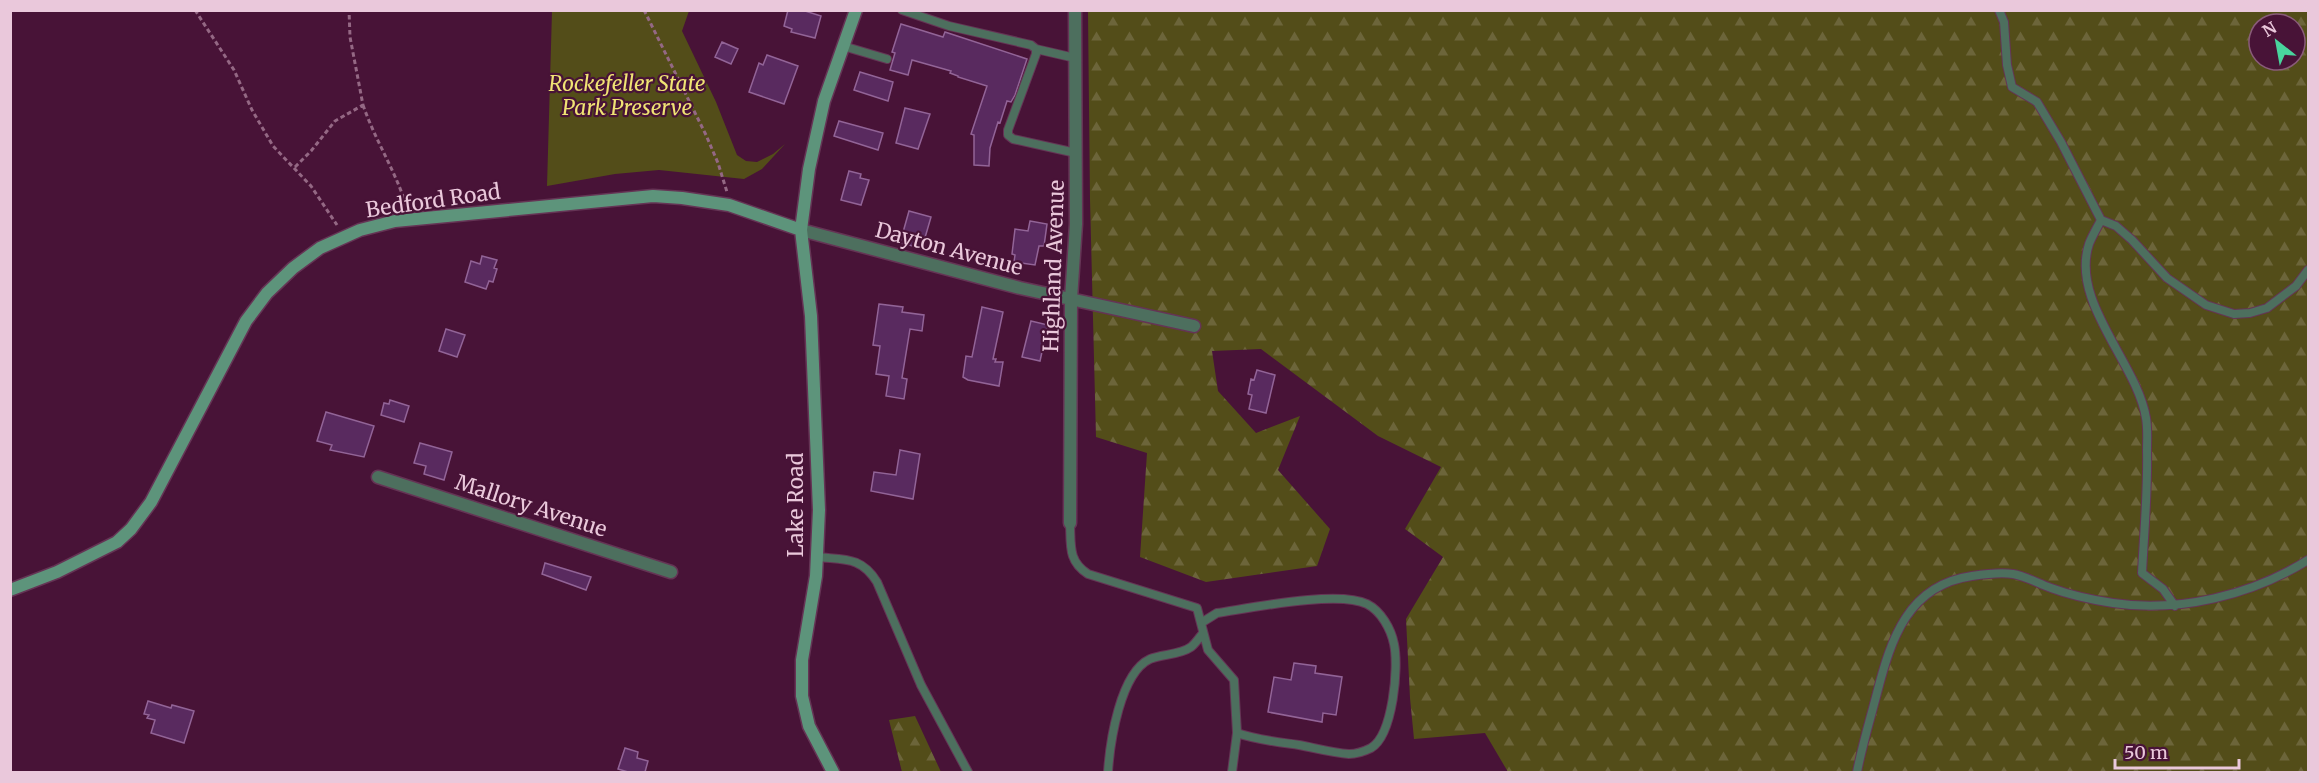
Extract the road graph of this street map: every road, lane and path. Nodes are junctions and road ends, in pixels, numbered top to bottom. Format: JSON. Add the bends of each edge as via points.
{"nodes":[{"id":1,"x":195,"y":10,"type":"edge"},
{"id":2,"x":349,"y":10,"type":"edge"},
{"id":3,"x":644,"y":10,"type":"edge"},
{"id":4,"x":856,"y":10,"type":"edge"},
{"id":5,"x":902,"y":10,"type":"edge"},
{"id":6,"x":1075,"y":10,"type":"edge"},
{"id":7,"x":1999,"y":10,"type":"edge"},
{"id":8,"x":843,"y":46,"type":"junction"},
{"id":9,"x":1036,"y":49,"type":"junction"},
{"id":10,"x":1075,"y":58,"type":"junction"},
{"id":11,"x":887,"y":59,"type":"dead end"},
{"id":12,"x":363,"y":105,"type":"junction"},
{"id":13,"x":1076,"y":153,"type":"junction"},
{"id":14,"x":295,"y":167,"type":"junction"},
{"id":15,"x":729,"y":206,"type":"junction"},
{"id":16,"x":409,"y":220,"type":"junction"},
{"id":17,"x":2101,"y":220,"type":"junction"},
{"id":18,"x":801,"y":230,"type":"junction"},
{"id":19,"x":345,"y":236,"type":"junction"},
{"id":20,"x":2308,"y":270,"type":"edge"},
{"id":21,"x":1071,"y":299,"type":"junction"},
{"id":22,"x":1194,"y":326,"type":"dead end"},
{"id":23,"x":378,"y":477,"type":"dead end"},
{"id":24,"x":1070,"y":523,"type":"joint"},
{"id":25,"x":817,"y":557,"type":"junction"},
{"id":26,"x":2308,"y":560,"type":"edge"},
{"id":27,"x":671,"y":572,"type":"dead end"},
{"id":28,"x":10,"y":590,"type":"edge"},
{"id":29,"x":2175,"y":606,"type":"junction"},
{"id":30,"x":1201,"y":623,"type":"junction"},
{"id":31,"x":1203,"y":633,"type":"junction"},
{"id":32,"x":1236,"y":733,"type":"junction"},
{"id":33,"x":833,"y":772,"type":"edge"},
{"id":34,"x":968,"y":772,"type":"edge"},
{"id":35,"x":1108,"y":772,"type":"edge"},
{"id":36,"x":1232,"y":772,"type":"edge"},
{"id":37,"x":1857,"y":772,"type":"edge"}],
"edges":[{"from":1,"to":14,"type":"path","via":[[234,70],[273,146]]},
{"from":2,"to":12,"type":"path"},
{"from":3,"to":15,"type":"path","via":[[718,162]]},
{"from":4,"to":8,"type":"main road"},
{"from":5,"to":9,"type":"lane"},
{"from":6,"to":10,"type":"street","name":"Highland Avenue"},
{"from":7,"to":17,"type":"lane","via":[[2012,87],[2037,102]]},
{"from":8,"to":11,"type":"lane"},
{"from":8,"to":18,"type":"main road","via":[[824,101]]},
{"from":9,"to":10,"type":"lane"},
{"from":9,"to":13,"type":"lane","via":[[1008,135]]},
{"from":10,"to":13,"type":"street","name":"Highland Avenue"},
{"from":12,"to":14,"type":"path","via":[[335,121]]},
{"from":12,"to":16,"type":"path","via":[[400,187]]},
{"from":13,"to":21,"type":"street","name":"Highland Avenue"},
{"from":14,"to":19,"type":"path"},
{"from":15,"to":16,"type":"main road","name":"Bedford Road","via":[[652,196]]},
{"from":15,"to":18,"type":"main road","name":"Bedford Road"},
{"from":16,"to":19,"type":"main road","name":"Bedford Road"},
{"from":17,"to":20,"type":"lane","via":[[2116,226],[2168,278],[2206,305],[2234,314],[2267,308],[2296,286]]},
{"from":17,"to":29,"type":"lane","via":[[2089,244],[2086,263],[2090,292],[2146,418],[2147,509],[2142,573],[2163,589]]},
{"from":18,"to":21,"type":"street","name":"Dayton Avenue"},
{"from":18,"to":25,"type":"main road","name":"Lake Road","via":[[811,316],[819,510]]},
{"from":19,"to":28,"type":"main road","name":"Bedford Road","via":[[292,268],[246,321],[151,502],[131,529],[117,542]]},
{"from":21,"to":22,"type":"street","name":"Dayton Avenue"},
{"from":21,"to":24,"type":"street","name":"Highland Avenue"},
{"from":23,"to":27,"type":"street","name":"Mallory Avenue"},
{"from":24,"to":30,"type":"lane","via":[[1072,557],[1077,567],[1088,574],[1197,608]]},
{"from":25,"to":33,"type":"main road","name":"Lake Road","via":[[802,660],[802,696],[809,726]]},
{"from":25,"to":34,"type":"lane","via":[[858,562],[869,570],[921,685]]},
{"from":26,"to":29,"type":"lane","via":[[2232,594]]},
{"from":29,"to":37,"type":"lane","via":[[2113,603],[2054,589],[2014,574],[1957,578],[1934,588],[1906,615],[1887,656]]},
{"from":30,"to":31,"type":"lane"},
{"from":30,"to":32,"type":"lane","via":[[1217,613],[1348,598],[1375,609],[1394,643],[1391,708],[1385,730],[1373,747],[1351,754]]},
{"from":31,"to":32,"type":"lane","via":[[1209,650],[1234,680]]},
{"from":31,"to":35,"type":"lane","via":[[1190,648],[1139,666],[1129,680]]},
{"from":32,"to":36,"type":"lane"}]}
